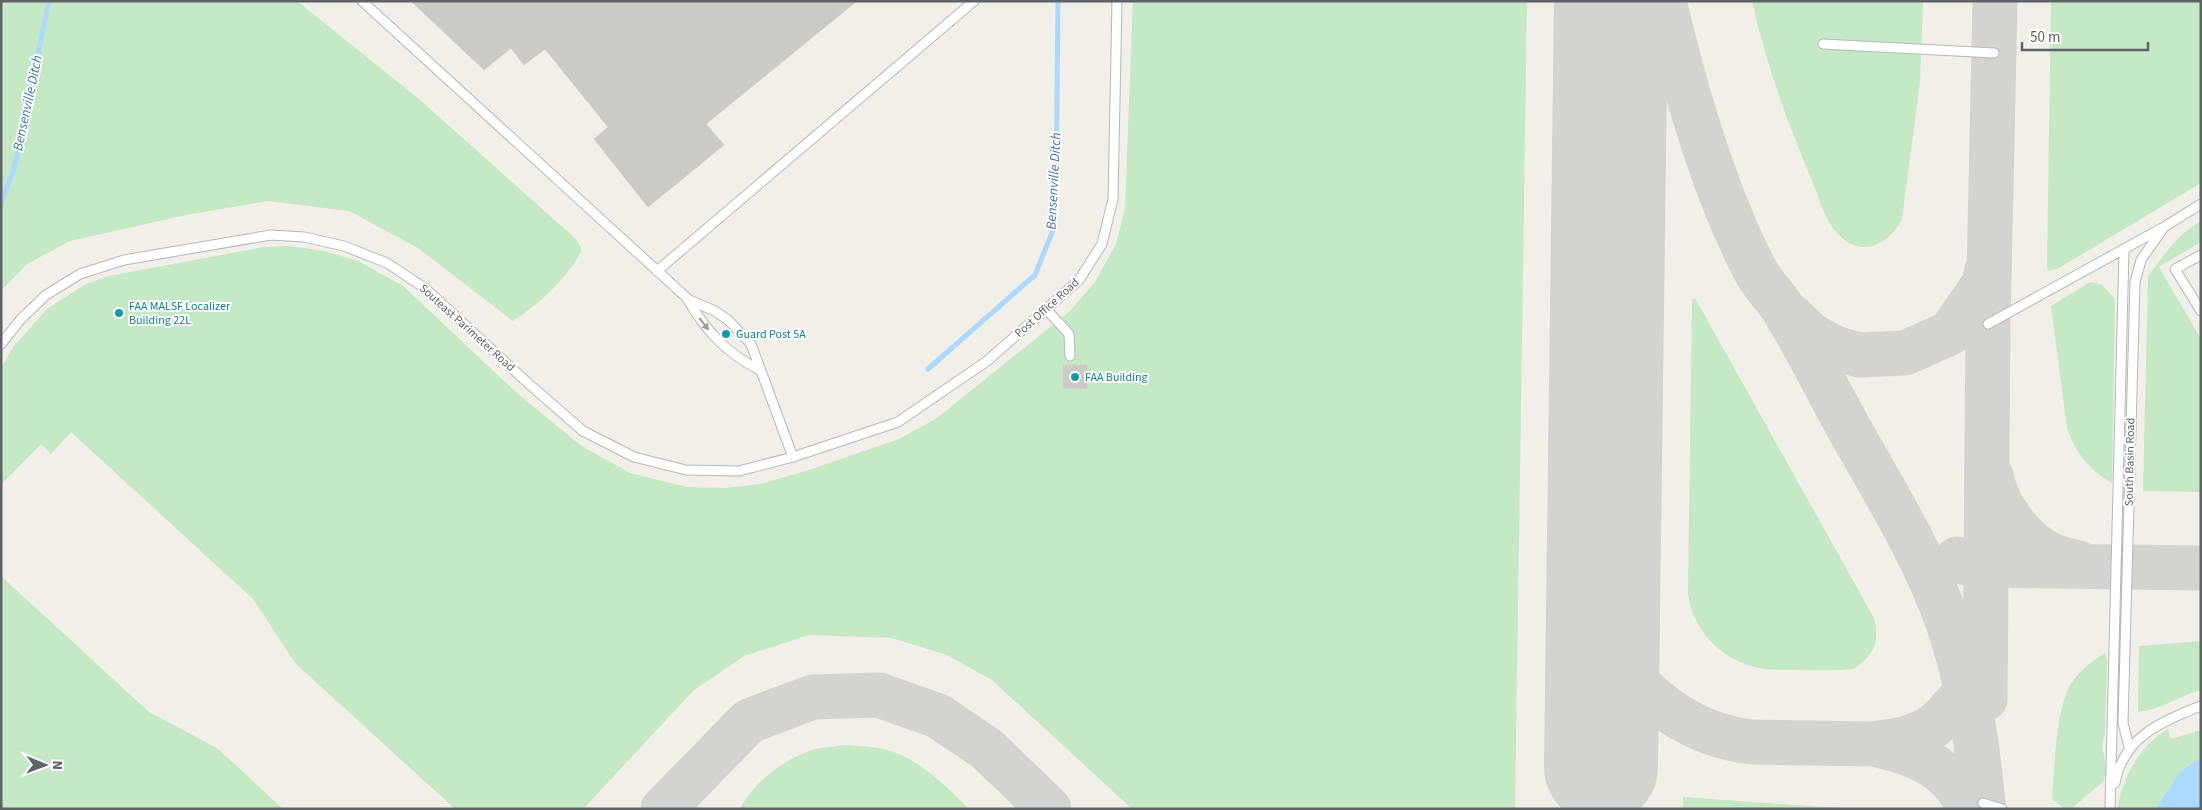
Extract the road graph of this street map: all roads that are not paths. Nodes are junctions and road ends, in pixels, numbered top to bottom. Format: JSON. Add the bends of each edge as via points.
{"nodes":[{"id":1,"x":362,"y":1,"type":"edge"},
{"id":2,"x":974,"y":1,"type":"edge"},
{"id":3,"x":1117,"y":1,"type":"edge"},
{"id":4,"x":1823,"y":44,"type":"dead end"},
{"id":5,"x":1994,"y":53,"type":"dead end"},
{"id":6,"x":2201,"y":204,"type":"edge"},
{"id":7,"x":2164,"y":227,"type":"junction"},
{"id":8,"x":2124,"y":250,"type":"junction"},
{"id":9,"x":2201,"y":255,"type":"edge"},
{"id":10,"x":658,"y":271,"type":"junction"},
{"id":11,"x":687,"y":298,"type":"junction"},
{"id":12,"x":1047,"y":310,"type":"junction"},
{"id":13,"x":2201,"y":311,"type":"edge"},
{"id":14,"x":1988,"y":324,"type":"dead end"},
{"id":15,"x":1,"y":344,"type":"edge"},
{"id":16,"x":1070,"y":356,"type":"dead end"},
{"id":17,"x":760,"y":370,"type":"junction"},
{"id":18,"x":793,"y":457,"type":"junction"},
{"id":19,"x":2201,"y":706,"type":"edge"},
{"id":20,"x":2129,"y":748,"type":"junction"},
{"id":21,"x":1983,"y":803,"type":"dead end"},
{"id":22,"x":2002,"y":809,"type":"edge"},
{"id":23,"x":2110,"y":809,"type":"edge"}],
"edges":[{"from":1,"to":10,"type":"lane"},
{"from":2,"to":10,"type":"lane"},
{"from":3,"to":12,"type":"lane","name":"Post Office Road","via":[[1112,199],[1102,244],[1079,280]]},
{"from":4,"to":5,"type":"lane"},
{"from":6,"to":7,"type":"lane","name":"South Basin Road"},
{"from":7,"to":8,"type":"lane"},
{"from":7,"to":20,"type":"lane","name":"South Basin Road","via":[[2141,260],[2132,308],[2123,723]]},
{"from":8,"to":14,"type":"lane"},
{"from":8,"to":23,"type":"lane"},
{"from":9,"to":13,"type":"lane","via":[[2175,269]]},
{"from":10,"to":11,"type":"lane"},
{"from":11,"to":17,"type":"lane","one_way":true,"via":[[702,324],[724,347],[739,360]]},
{"from":11,"to":17,"type":"lane","via":[[728,320],[751,344]]},
{"from":12,"to":16,"type":"lane","via":[[1068,334]]},
{"from":12,"to":18,"type":"lane","name":"Post Office Road","via":[[987,361],[898,422]]},
{"from":15,"to":18,"type":"lane","name":"Souteast Parimeter Road","via":[[46,295],[80,274],[124,260],[261,236],[304,237],[344,246],[387,263],[426,289],[583,431],[634,457],[686,470],[740,471]]},
{"from":17,"to":18,"type":"lane"},
{"from":19,"to":20,"type":"lane","via":[[2173,716]]},
{"from":20,"to":23,"type":"lane","via":[[2117,772]]},
{"from":21,"to":22,"type":"lane"}]}
